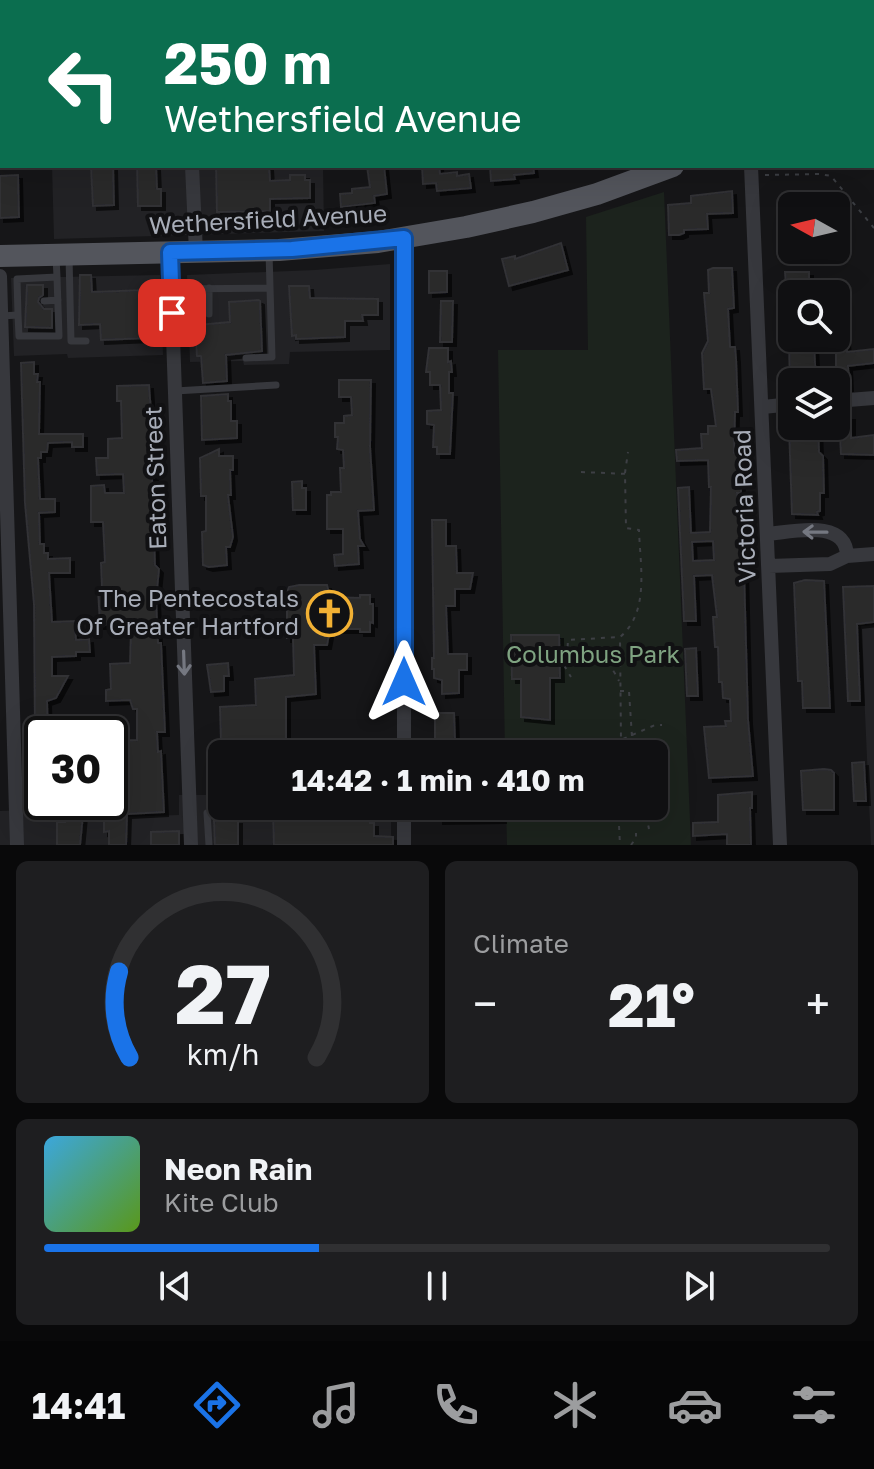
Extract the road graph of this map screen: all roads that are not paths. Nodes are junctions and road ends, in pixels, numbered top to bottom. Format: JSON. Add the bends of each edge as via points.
{"nodes":[{"id":1,"x":192,"y":168,"type":"edge"},
{"id":2,"x":668,"y":168,"type":"edge"},
{"id":3,"x":757,"y":170,"type":"edge"},
{"id":4,"x":404,"y":238,"type":"junction"},
{"id":5,"x":269,"y":250,"type":"junction"},
{"id":6,"x":170,"y":252,"type":"junction"},
{"id":7,"x":196,"y":252,"type":"junction"},
{"id":8,"x":61,"y":262,"type":"junction"},
{"id":9,"x":13,"y":266,"type":"edge"},
{"id":10,"x":0,"y":276,"type":"edge"},
{"id":11,"x":209,"y":288,"type":"junction"},
{"id":12,"x":270,"y":288,"type":"junction"},
{"id":13,"x":171,"y":289,"type":"junction"},
{"id":14,"x":58,"y":300,"type":"junction"},
{"id":15,"x":28,"y":301,"type":"dead end"},
{"id":16,"x":44,"y":301,"type":"dead end"},
{"id":17,"x":18,"y":302,"type":"junction"},
{"id":18,"x":209,"y":314,"type":"dead end"},
{"id":19,"x":18,"y":315,"type":"junction"},
{"id":20,"x":1,"y":316,"type":"edge"},
{"id":21,"x":86,"y":341,"type":"dead end"},
{"id":22,"x":246,"y":358,"type":"dead end"},
{"id":23,"x":276,"y":385,"type":"dead end"},
{"id":24,"x":175,"y":391,"type":"junction"},
{"id":25,"x":874,"y":398,"type":"edge"},
{"id":26,"x":850,"y":400,"type":"edge"},
{"id":27,"x":778,"y":405,"type":"edge"},
{"id":28,"x":763,"y":407,"type":"junction"},
{"id":29,"x":767,"y":534,"type":"junction"},
{"id":30,"x":874,"y":554,"type":"edge"},
{"id":31,"x":847,"y":556,"type":"junction"},
{"id":32,"x":769,"y":566,"type":"junction"},
{"id":33,"x":404,"y":740,"type":"edge"},
{"id":34,"x":207,"y":813,"type":"dead end"},
{"id":35,"x":404,"y":820,"type":"edge"},
{"id":36,"x":17,"y":845,"type":"edge"},
{"id":37,"x":191,"y":845,"type":"edge"},
{"id":38,"x":209,"y":845,"type":"edge"},
{"id":39,"x":404,"y":845,"type":"edge"},
{"id":40,"x":780,"y":845,"type":"edge"}],
"edges":[{"from":1,"to":7,"type":"street"},
{"from":2,"to":4,"type":"main road","name":"Wethersfield Avenue","via":[[549,208]]},
{"from":3,"to":28,"type":"street","name":"Victoria Road"},
{"from":4,"to":5,"type":"main road","name":"Wethersfield Avenue"},
{"from":4,"to":33,"type":"street"},
{"from":5,"to":7,"type":"main road","name":"Wethersfield Avenue"},
{"from":5,"to":12,"type":"lane"},
{"from":6,"to":7,"type":"main road","name":"Wethersfield Avenue"},
{"from":6,"to":8,"type":"main road","name":"Wethersfield Avenue"},
{"from":6,"to":13,"type":"street","name":"Eaton Street"},
{"from":8,"to":9,"type":"main road","name":"Wethersfield Avenue"},
{"from":8,"to":14,"type":"lane"},
{"from":8,"to":21,"type":"lane","via":[[71,341]]},
{"from":9,"to":17,"type":"lane"},
{"from":10,"to":20,"type":"street"},
{"from":11,"to":12,"type":"lane"},
{"from":11,"to":13,"type":"lane"},
{"from":11,"to":18,"type":"lane"},
{"from":12,"to":22,"type":"lane","via":[[272,357]]},
{"from":13,"to":24,"type":"street","name":"Eaton Street"},
{"from":14,"to":16,"type":"lane"},
{"from":14,"to":19,"type":"lane","via":[[59,336],[19,336]]},
{"from":15,"to":17,"type":"lane"},
{"from":17,"to":19,"type":"lane"},
{"from":19,"to":20,"type":"lane"},
{"from":20,"to":36,"type":"street"},
{"from":23,"to":24,"type":"lane"},
{"from":24,"to":37,"type":"street","name":"Eaton Street","one_way":true},
{"from":25,"to":26,"type":"street"},
{"from":27,"to":28,"type":"street"},
{"from":28,"to":29,"type":"street","name":"Victoria Road"},
{"from":31,"to":29,"type":"street","one_way":true,"via":[[838,534]]},
{"from":29,"to":32,"type":"street","name":"Victoria Road"},
{"from":30,"to":31,"type":"street"},
{"from":31,"to":32,"type":"street","via":[[830,564]]},
{"from":32,"to":40,"type":"street","name":"Victoria Road"},
{"from":34,"to":38,"type":"lane"},
{"from":35,"to":39,"type":"street"}]}
